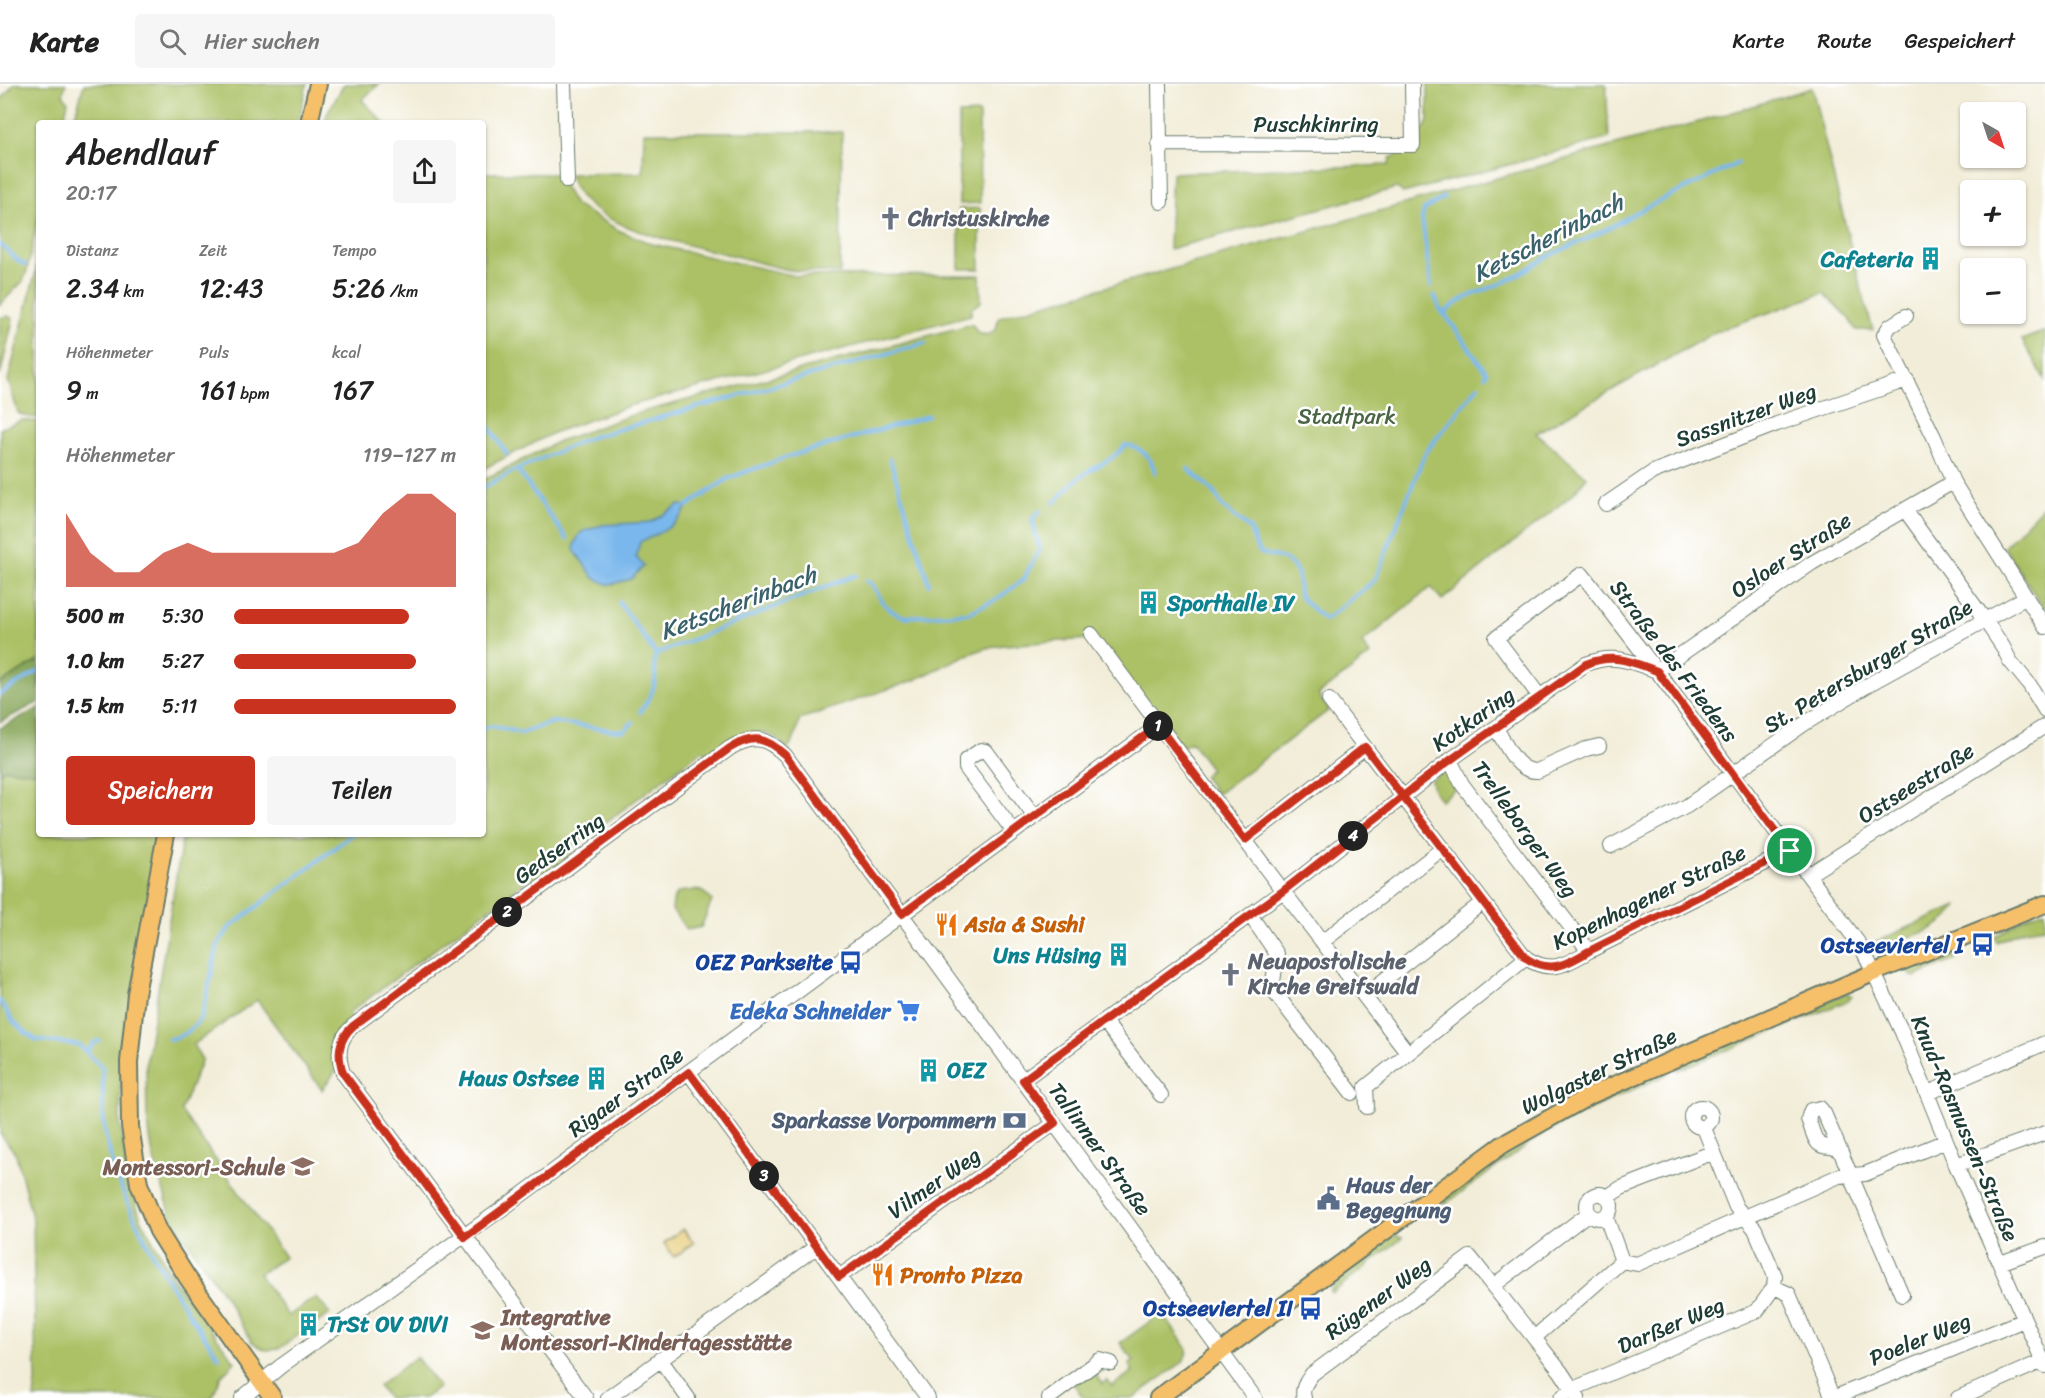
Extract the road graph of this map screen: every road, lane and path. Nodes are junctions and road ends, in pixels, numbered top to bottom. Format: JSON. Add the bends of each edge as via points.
{"nodes":[{"id":1,"x":318,"y":84,"type":"edge"},
{"id":2,"x":564,"y":84,"type":"edge"},
{"id":3,"x":1159,"y":84,"type":"edge"},
{"id":4,"x":1412,"y":84,"type":"edge"},
{"id":5,"x":310,"y":120,"type":"edge"},
{"id":6,"x":1159,"y":144,"type":"junction"},
{"id":7,"x":567,"y":181,"type":"dead end"},
{"id":8,"x":1161,"y":202,"type":"dead end"},
{"id":9,"x":1906,"y":316,"type":"dead end"},
{"id":10,"x":1907,"y":380,"type":"junction"},
{"id":11,"x":1953,"y":482,"type":"junction"},
{"id":12,"x":1606,"y":504,"type":"dead end"},
{"id":13,"x":1905,"y":510,"type":"junction"},
{"id":14,"x":1582,"y":574,"type":"joint"},
{"id":15,"x":2025,"y":598,"type":"junction"},
{"id":16,"x":1985,"y":620,"type":"junction"},
{"id":17,"x":2045,"y":627,"type":"edge"},
{"id":18,"x":1091,"y":634,"type":"dead end"},
{"id":19,"x":1657,"y":671,"type":"junction"},
{"id":20,"x":1540,"y":697,"type":"junction"},
{"id":21,"x":1329,"y":700,"type":"dead end"},
{"id":22,"x":2045,"y":710,"type":"edge"},
{"id":23,"x":1158,"y":726,"type":"junction"},
{"id":24,"x":2045,"y":726,"type":"edge"},
{"id":25,"x":1496,"y":728,"type":"junction"},
{"id":26,"x":1599,"y":746,"type":"dead end"},
{"id":27,"x":1365,"y":747,"type":"junction"},
{"id":28,"x":1450,"y":760,"type":"junction"},
{"id":29,"x":1734,"y":774,"type":"junction"},
{"id":30,"x":1402,"y":797,"type":"junction"},
{"id":31,"x":1035,"y":816,"type":"junction"},
{"id":32,"x":1014,"y":832,"type":"junction"},
{"id":33,"x":165,"y":837,"type":"edge"},
{"id":34,"x":1245,"y":840,"type":"junction"},
{"id":35,"x":1611,"y":846,"type":"dead end"},
{"id":36,"x":1442,"y":849,"type":"junction"},
{"id":37,"x":1790,"y":851,"type":"junction"},
{"id":38,"x":1808,"y":876,"type":"junction"},
{"id":39,"x":1283,"y":891,"type":"junction"},
{"id":40,"x":1483,"y":902,"type":"junction"},
{"id":41,"x":2045,"y":904,"type":"edge"},
{"id":42,"x":902,"y":914,"type":"junction"},
{"id":43,"x":1250,"y":915,"type":"junction"},
{"id":44,"x":1322,"y":942,"type":"junction"},
{"id":45,"x":1589,"y":951,"type":"junction"},
{"id":46,"x":1526,"y":958,"type":"junction"},
{"id":47,"x":1873,"y":973,"type":"junction"},
{"id":48,"x":1364,"y":996,"type":"junction"},
{"id":49,"x":1104,"y":1021,"type":"junction"},
{"id":50,"x":2045,"y":1043,"type":"edge"},
{"id":51,"x":1408,"y":1053,"type":"junction"},
{"id":52,"x":689,"y":1072,"type":"junction"},
{"id":53,"x":1023,"y":1080,"type":"junction"},
{"id":54,"x":1352,"y":1093,"type":"dead end"},
{"id":55,"x":1928,"y":1093,"type":"junction"},
{"id":56,"x":1161,"y":1095,"type":"dead end"},
{"id":57,"x":1367,"y":1107,"type":"dead end"},
{"id":58,"x":1055,"y":1123,"type":"junction"},
{"id":59,"x":1704,"y":1128,"type":"dead end"},
{"id":60,"x":2045,"y":1133,"type":"edge"},
{"id":61,"x":1946,"y":1141,"type":"junction"},
{"id":62,"x":1714,"y":1152,"type":"junction"},
{"id":63,"x":1841,"y":1153,"type":"dead end"},
{"id":64,"x":1956,"y":1165,"type":"junction"},
{"id":65,"x":1851,"y":1175,"type":"junction"},
{"id":66,"x":1607,"y":1197,"type":"junction"},
{"id":67,"x":1589,"y":1213,"type":"junction"},
{"id":68,"x":1606,"y":1217,"type":"junction"},
{"id":69,"x":1745,"y":1217,"type":"junction"},
{"id":70,"x":465,"y":1237,"type":"junction"},
{"id":71,"x":816,"y":1247,"type":"junction"},
{"id":72,"x":2045,"y":1247,"type":"edge"},
{"id":73,"x":1622,"y":1261,"type":"junction"},
{"id":74,"x":2000,"y":1263,"type":"junction"},
{"id":75,"x":839,"y":1277,"type":"junction"},
{"id":76,"x":1493,"y":1286,"type":"junction"},
{"id":77,"x":1774,"y":1287,"type":"junction"},
{"id":78,"x":1902,"y":1295,"type":"dead end"},
{"id":79,"x":2024,"y":1320,"type":"junction"},
{"id":80,"x":1534,"y":1338,"type":"junction"},
{"id":81,"x":1222,"y":1351,"type":"junction"},
{"id":82,"x":660,"y":1359,"type":"junction"},
{"id":83,"x":2044,"y":1362,"type":"edge"},
{"id":84,"x":1111,"y":1363,"type":"dead end"},
{"id":85,"x":261,"y":1382,"type":"junction"},
{"id":86,"x":1576,"y":1393,"type":"edge"},
{"id":87,"x":242,"y":1398,"type":"edge"},
{"id":88,"x":273,"y":1398,"type":"edge"},
{"id":89,"x":586,"y":1398,"type":"edge"},
{"id":90,"x":608,"y":1398,"type":"edge"},
{"id":91,"x":688,"y":1398,"type":"edge"},
{"id":92,"x":928,"y":1398,"type":"edge"},
{"id":93,"x":1048,"y":1398,"type":"edge"},
{"id":94,"x":1158,"y":1398,"type":"edge"},
{"id":95,"x":1255,"y":1398,"type":"edge"},
{"id":96,"x":1304,"y":1398,"type":"edge"},
{"id":97,"x":1561,"y":1398,"type":"edge"},
{"id":98,"x":1833,"y":1398,"type":"edge"},
{"id":99,"x":1958,"y":1398,"type":"edge"}],
"edges":[{"from":1,"to":5,"type":"main road"},
{"from":2,"to":7,"type":"street"},
{"from":3,"to":6,"type":"street"},
{"from":4,"to":6,"type":"street","name":"Puschkinring","via":[[1413,145]]},
{"from":6,"to":8,"type":"street"},
{"from":9,"to":10,"type":"street","via":[[1884,335]]},
{"from":10,"to":11,"type":"street"},
{"from":10,"to":12,"type":"street","name":"Sassnitzer Weg","via":[[1653,472]]},
{"from":11,"to":13,"type":"street","name":"Osloer Straße"},
{"from":11,"to":15,"type":"street"},
{"from":13,"to":16,"type":"street"},
{"from":13,"to":19,"type":"street","name":"Osloer Straße","via":[[1812,563]]},
{"from":14,"to":19,"type":"street","name":"Straße des Friedens"},
{"from":14,"to":20,"type":"street","name":"Kotkaring","via":[[1496,638]]},
{"from":15,"to":16,"type":"street","name":"St. Petersburger Straße"},
{"from":15,"to":17,"type":"street"},
{"from":16,"to":22,"type":"street"},
{"from":16,"to":29,"type":"street","name":"St. Petersburger Straße","via":[[1804,724]]},
{"from":18,"to":23,"type":"street"},
{"from":19,"to":20,"type":"street","name":"Kotkaring","via":[[1631,661],[1602,658],[1586,664]]},
{"from":19,"to":29,"type":"street","name":"Straße des Friedens"},
{"from":20,"to":25,"type":"street","name":"Kotkaring"},
{"from":21,"to":27,"type":"street"},
{"from":23,"to":31,"type":"street","name":"Rigaer Straße"},
{"from":23,"to":34,"type":"street"},
{"from":24,"to":38,"type":"street","name":"Ostseestraße"},
{"from":25,"to":26,"type":"street","via":[[1517,762],[1530,772]]},
{"from":25,"to":28,"type":"street","name":"Kotkaring"},
{"from":27,"to":30,"type":"street"},
{"from":27,"to":34,"type":"street"},
{"from":28,"to":30,"type":"street","name":"Kotkaring"},
{"from":28,"to":45,"type":"street","name":"Trelleborger Weg","via":[[1462,784]]},
{"from":29,"to":35,"type":"street","name":"Straße des Friedens","via":[[1687,806]]},
{"from":29,"to":37,"type":"street","name":"Straße des Friedens"},
{"from":30,"to":36,"type":"street"},
{"from":30,"to":39,"type":"street"},
{"from":31,"to":32,"type":"street","name":"Rigaer Straße"},
{"from":31,"to":32,"type":"street","via":[[986,751],[972,755],[966,760],[966,768]]},
{"from":32,"to":42,"type":"street","name":"Rigaer Straße"},
{"from":33,"to":85,"type":"main road","via":[[136,994],[129,1062],[130,1126],[139,1184],[158,1231],[186,1277]]},
{"from":34,"to":39,"type":"street"},
{"from":36,"to":40,"type":"street"},
{"from":36,"to":44,"type":"street"},
{"from":37,"to":38,"type":"street","name":"Straße des Friedens"},
{"from":37,"to":45,"type":"street","name":"Kopenhagener Straße"},
{"from":38,"to":47,"type":"street","name":"Straße des Friedens","via":[[1862,948]]},
{"from":39,"to":43,"type":"street"},
{"from":39,"to":44,"type":"street"},
{"from":40,"to":46,"type":"street"},
{"from":40,"to":48,"type":"street"},
{"from":41,"to":47,"type":"main road","name":"Wolgaster Straße"},
{"from":42,"to":52,"type":"street","name":"Rigaer Straße"},
{"from":42,"to":53,"type":"street","name":"Tallinner Straße"},
{"from":42,"to":70,"type":"street","name":"Gedserring","via":[[785,755],[766,740],[748,740],[730,748],[367,1015],[346,1032],[341,1042],[338,1052],[343,1073]]},
{"from":43,"to":49,"type":"street"},
{"from":43,"to":54,"type":"street","via":[[1277,954],[1272,989]]},
{"from":44,"to":48,"type":"street"},
{"from":45,"to":46,"type":"street","name":"Kopenhagener Straße","via":[[1567,964],[1550,967],[1536,965]]},
{"from":46,"to":51,"type":"street"},
{"from":47,"to":55,"type":"street","name":"Knud-Rasmussen-Straße"},
{"from":47,"to":81,"type":"main road","name":"Wolgaster Straße","via":[[1591,1095],[1522,1132]]},
{"from":48,"to":51,"type":"street"},
{"from":49,"to":53,"type":"street"},
{"from":49,"to":56,"type":"street"},
{"from":50,"to":55,"type":"street"},
{"from":51,"to":57,"type":"street","via":[[1366,1087]]},
{"from":52,"to":70,"type":"street","name":"Rigaer Straße"},
{"from":52,"to":71,"type":"street"},
{"from":53,"to":58,"type":"street","name":"Tallinner Straße"},
{"from":55,"to":61,"type":"street","name":"Knud-Rasmussen-Straße"},
{"from":58,"to":75,"type":"street","name":"Vilmer Weg"},
{"from":58,"to":81,"type":"street","name":"Tallinner Straße"},
{"from":59,"to":62,"type":"street"},
{"from":60,"to":64,"type":"street"},
{"from":61,"to":64,"type":"street","name":"Knud-Rasmussen-Straße"},
{"from":61,"to":65,"type":"street","via":[[1865,1174]]},
{"from":62,"to":66,"type":"street"},
{"from":62,"to":69,"type":"street","via":[[1736,1207]]},
{"from":63,"to":65,"type":"street"},
{"from":64,"to":74,"type":"street","name":"Knud-Rasmussen-Straße"},
{"from":65,"to":69,"type":"street","via":[[1839,1176]]},
{"from":65,"to":78,"type":"street"},
{"from":66,"to":67,"type":"street","via":[[1598,1194],[1591,1198],[1587,1204]]},
{"from":66,"to":68,"type":"street","via":[[1611,1207]]},
{"from":67,"to":68,"type":"street"},
{"from":67,"to":76,"type":"street"},
{"from":68,"to":73,"type":"street"},
{"from":69,"to":73,"type":"street","via":[[1637,1264]]},
{"from":69,"to":77,"type":"street","via":[[1755,1228],[1775,1276]]},
{"from":70,"to":85,"type":"street","name":"Rigaer Straße"},
{"from":70,"to":89,"type":"street","name":"Gedserring"},
{"from":71,"to":75,"type":"street"},
{"from":71,"to":82,"type":"street"},
{"from":72,"to":74,"type":"street"},
{"from":73,"to":80,"type":"street"},
{"from":74,"to":79,"type":"street","name":"Knud-Rasmussen-Straße"},
{"from":75,"to":92,"type":"street"},
{"from":76,"to":80,"type":"street"},
{"from":76,"to":96,"type":"street","name":"Rügener Weg","via":[[1470,1257],[1312,1374],[1305,1384]]},
{"from":77,"to":86,"type":"street","name":"Darßer Weg","via":[[1757,1311]]},
{"from":77,"to":98,"type":"street","via":[[1789,1294]]},
{"from":79,"to":83,"type":"street","name":"Knud-Rasmussen-Straße"},
{"from":79,"to":98,"type":"street","name":"Poeler Weg"},
{"from":80,"to":86,"type":"street"},
{"from":81,"to":94,"type":"main road","name":"Wolgaster Straße"},
{"from":81,"to":95,"type":"street","name":"Tallinner Straße"},
{"from":82,"to":90,"type":"street"},
{"from":82,"to":91,"type":"street"},
{"from":83,"to":99,"type":"street"},
{"from":84,"to":93,"type":"street","via":[[1100,1360]]},
{"from":85,"to":87,"type":"street","name":"Rigaer Straße"},
{"from":85,"to":88,"type":"main road"},
{"from":86,"to":97,"type":"street","name":"Darßer Weg"}]}
